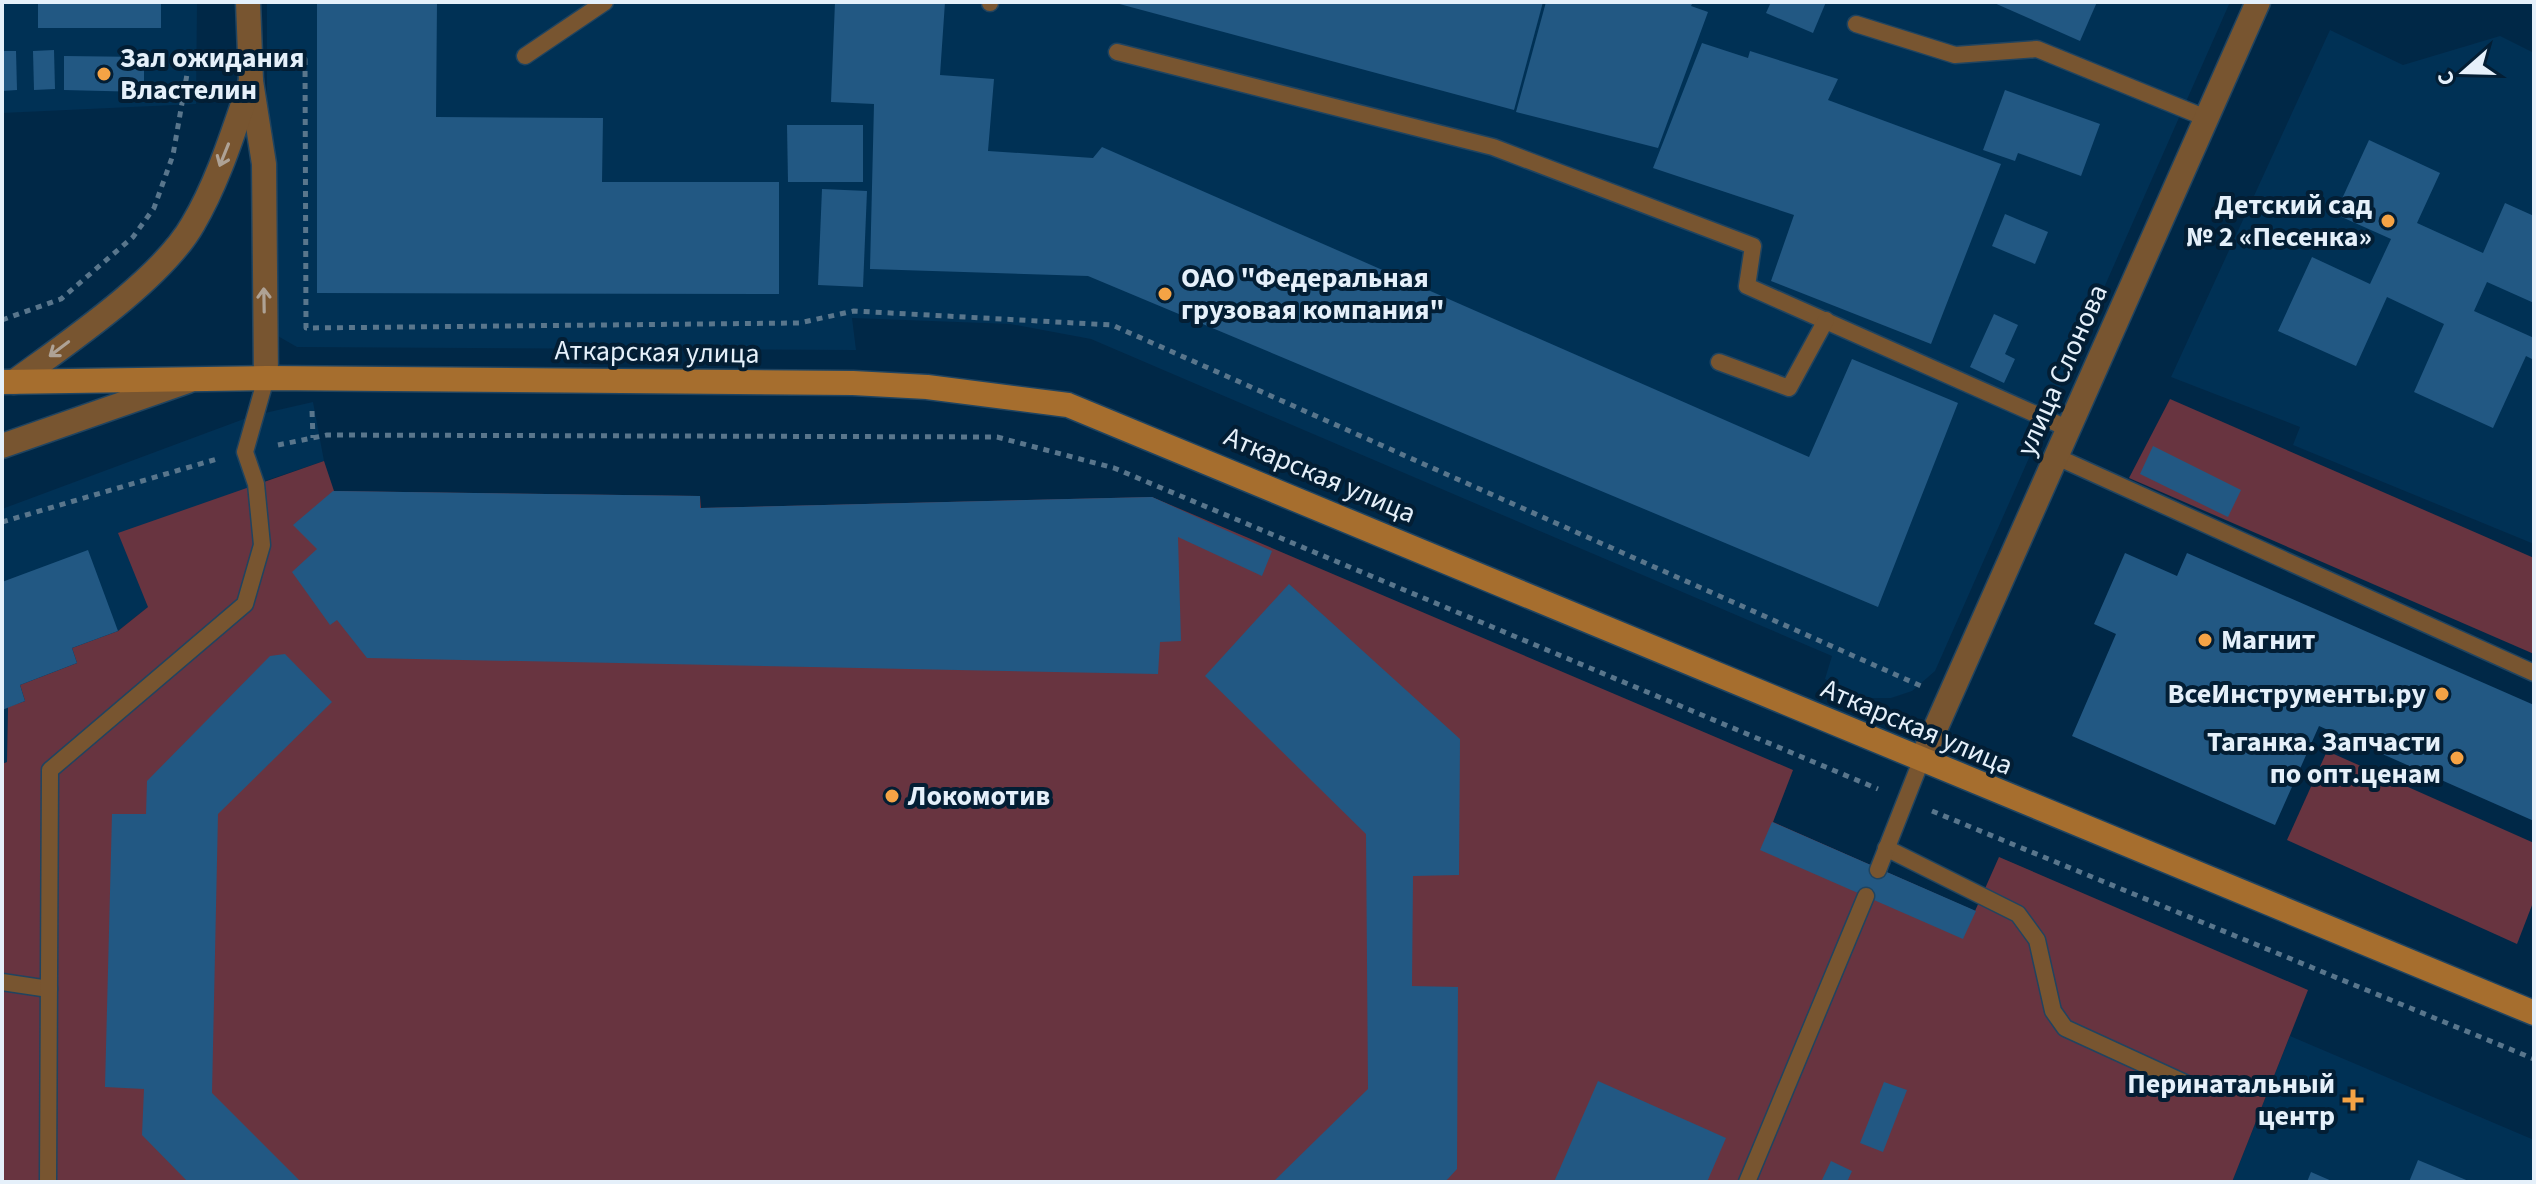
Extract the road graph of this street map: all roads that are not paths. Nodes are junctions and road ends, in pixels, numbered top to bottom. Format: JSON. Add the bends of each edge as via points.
{"nodes":[{"id":1,"x":248,"y":2,"type":"edge"},
{"id":2,"x":605,"y":2,"type":"edge"},
{"id":3,"x":2258,"y":2,"type":"edge"},
{"id":4,"x":1856,"y":24,"type":"dead end"},
{"id":5,"x":1117,"y":52,"type":"dead end"},
{"id":6,"x":525,"y":56,"type":"dead end"},
{"id":7,"x":251,"y":81,"type":"junction"},
{"id":8,"x":2206,"y":118,"type":"junction"},
{"id":9,"x":1826,"y":320,"type":"junction"},
{"id":10,"x":1719,"y":362,"type":"dead end"},
{"id":11,"x":266,"y":378,"type":"junction"},
{"id":12,"x":189,"y":381,"type":"junction"},
{"id":13,"x":8,"y":382,"type":"edge"},
{"id":14,"x":2069,"y":429,"type":"junction"},
{"id":15,"x":2,"y":446,"type":"edge"},
{"id":16,"x":2057,"y":457,"type":"junction"},
{"id":17,"x":2534,"y":673,"type":"edge"},
{"id":18,"x":1921,"y":761,"type":"junction"},
{"id":19,"x":1886,"y":848,"type":"junction"},
{"id":20,"x":1878,"y":870,"type":"dead end"},
{"id":21,"x":1866,"y":896,"type":"dead end"},
{"id":22,"x":2,"y":982,"type":"edge"},
{"id":23,"x":49,"y":989,"type":"junction"},
{"id":24,"x":2534,"y":1013,"type":"edge"},
{"id":25,"x":2187,"y":1084,"type":"dead end"},
{"id":26,"x":48,"y":1182,"type":"edge"},
{"id":27,"x":1747,"y":1182,"type":"edge"}],
"edges":[{"from":1,"to":7,"type":"street"},
{"from":2,"to":6,"type":"lane"},
{"from":3,"to":8,"type":"street","name":"улица Слонова"},
{"from":4,"to":8,"type":"lane","via":[[1955,55],[2037,49]]},
{"from":5,"to":9,"type":"lane","via":[[1493,147],[1753,246],[1747,286]]},
{"from":11,"to":7,"type":"street","one_way":true,"via":[[264,164]]},
{"from":7,"to":13,"type":"street","one_way":true,"via":[[193,226],[96,322]]},
{"from":8,"to":14,"type":"street","name":"улица Слонова"},
{"from":9,"to":10,"type":"lane","via":[[1789,388]]},
{"from":9,"to":14,"type":"lane"},
{"from":11,"to":12,"type":"street","name":"Аткарская улица"},
{"from":11,"to":18,"type":"street","name":"Аткарская улица","via":[[853,383],[1068,405]]},
{"from":11,"to":23,"type":"lane","via":[[245,452],[256,484],[262,545],[245,604],[50,770]]},
{"from":12,"to":13,"type":"street","name":"Аткарская улица"},
{"from":12,"to":15,"type":"street"},
{"from":14,"to":16,"type":"street","name":"улица Слонова"},
{"from":16,"to":17,"type":"lane"},
{"from":16,"to":18,"type":"street","name":"улица Слонова"},
{"from":18,"to":19,"type":"lane"},
{"from":18,"to":24,"type":"street","name":"Аткарская улица"},
{"from":19,"to":20,"type":"lane"},
{"from":19,"to":25,"type":"lane","via":[[2018,914],[2037,940],[2053,1011],[2065,1028]]},
{"from":21,"to":27,"type":"lane"},
{"from":22,"to":23,"type":"lane"},
{"from":23,"to":26,"type":"lane"}]}
